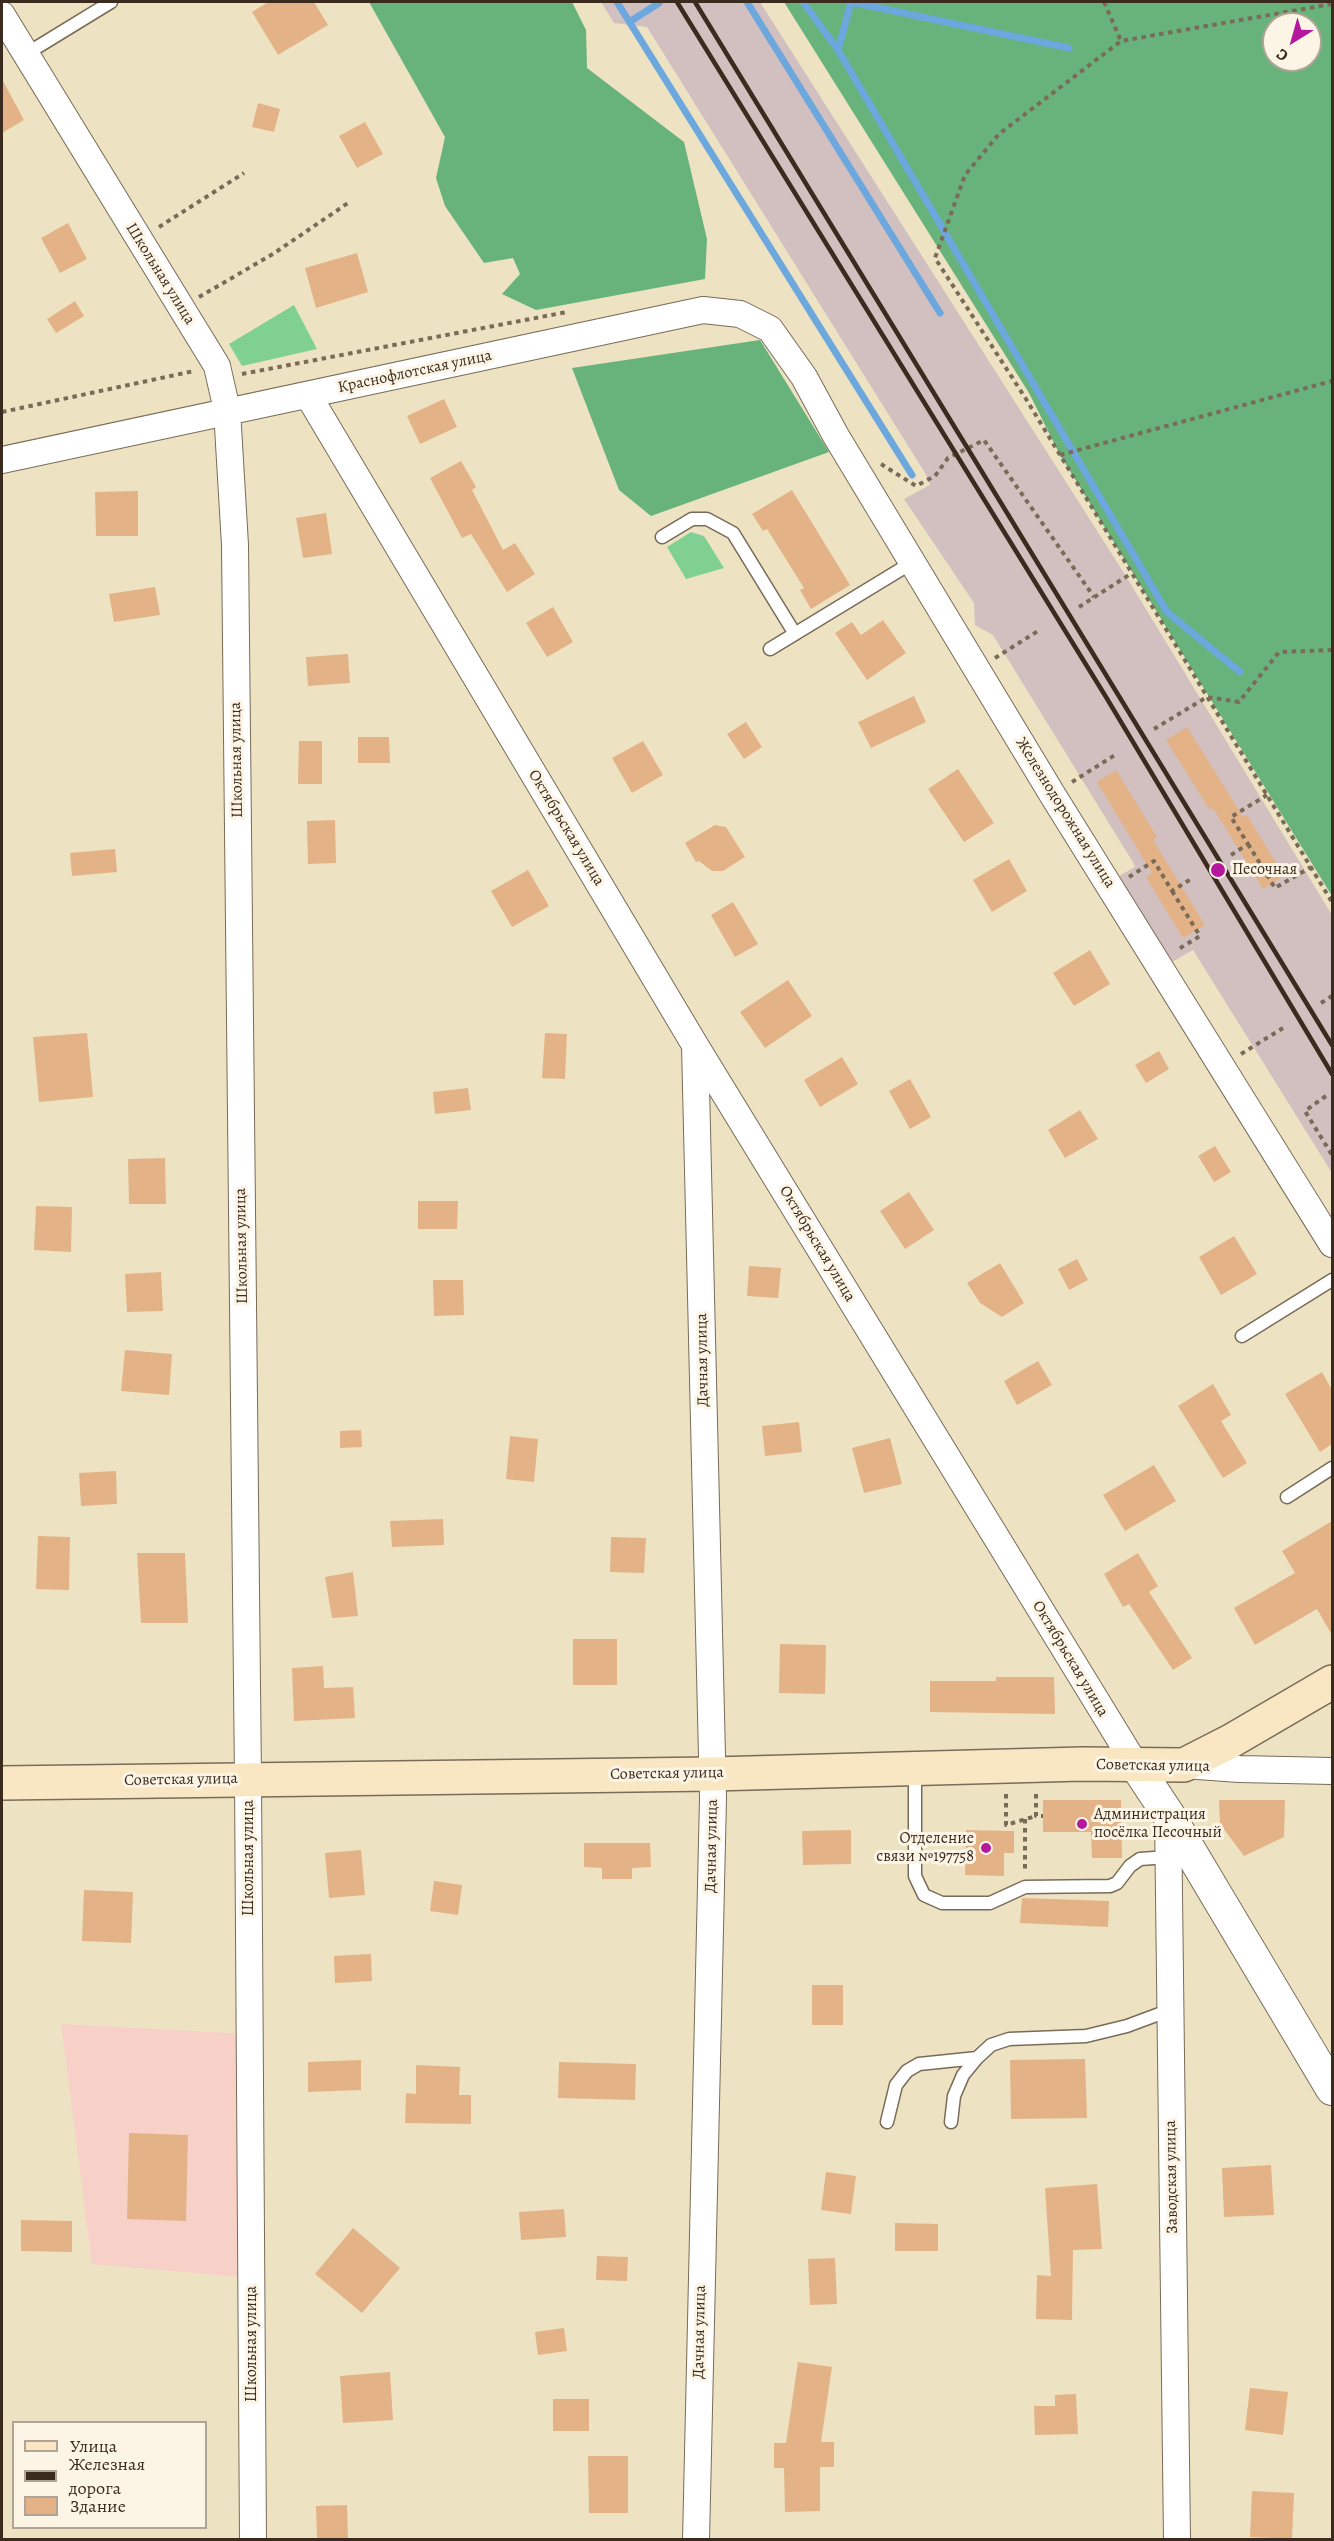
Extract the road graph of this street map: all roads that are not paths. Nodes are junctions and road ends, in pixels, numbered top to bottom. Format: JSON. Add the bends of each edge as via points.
{"nodes":[{"id":1,"x":111,"y":2,"type":"edge"},
{"id":2,"x":2,"y":15,"type":"edge"},
{"id":3,"x":26,"y":54,"type":"junction"},
{"id":4,"x":804,"y":377,"type":"joint"},
{"id":5,"x":308,"y":395,"type":"junction"},
{"id":6,"x":227,"y":410,"type":"junction"},
{"id":7,"x":2,"y":460,"type":"edge"},
{"id":8,"x":662,"y":537,"type":"dead end"},
{"id":9,"x":913,"y":562,"type":"junction"},
{"id":10,"x":795,"y":634,"type":"junction"},
{"id":11,"x":770,"y":649,"type":"dead end"},
{"id":12,"x":695,"y":1045,"type":"junction"},
{"id":13,"x":1332,"y":1244,"type":"edge"},
{"id":14,"x":1332,"y":1280,"type":"edge"},
{"id":15,"x":1242,"y":1336,"type":"dead end"},
{"id":16,"x":1332,"y":1468,"type":"edge"},
{"id":17,"x":1287,"y":1497,"type":"dead end"},
{"id":18,"x":1332,"y":1682,"type":"edge"},
{"id":19,"x":1135,"y":1764,"type":"junction"},
{"id":20,"x":1184,"y":1765,"type":"junction"},
{"id":21,"x":915,"y":1769,"type":"junction"},
{"id":22,"x":1332,"y":1771,"type":"edge"},
{"id":23,"x":713,"y":1774,"type":"junction"},
{"id":24,"x":248,"y":1779,"type":"junction"},
{"id":25,"x":2,"y":1784,"type":"edge"},
{"id":26,"x":1168,"y":1814,"type":"junction"},
{"id":27,"x":1168,"y":1857,"type":"junction"},
{"id":28,"x":1170,"y":2010,"type":"junction"},
{"id":29,"x":976,"y":2058,"type":"junction"},
{"id":30,"x":1332,"y":2089,"type":"edge"},
{"id":31,"x":887,"y":2122,"type":"dead end"},
{"id":32,"x":951,"y":2122,"type":"dead end"},
{"id":33,"x":253,"y":2540,"type":"edge"},
{"id":34,"x":696,"y":2540,"type":"edge"},
{"id":35,"x":1177,"y":2540,"type":"edge"}],
"edges":[{"from":1,"to":3,"type":"lane"},
{"from":2,"to":3,"type":"street","name":"Школьная улица"},
{"from":3,"to":6,"type":"street","name":"Школьная улица","via":[[217,366]]},
{"from":4,"to":5,"type":"street","name":"Краснофлотская улица","via":[[770,329],[740,314],[703,310]]},
{"from":4,"to":9,"type":"street","name":"Железнодорожная улица"},
{"from":5,"to":6,"type":"street","name":"Краснофлотская улица"},
{"from":5,"to":12,"type":"street","name":"Октябрьская улица"},
{"from":6,"to":7,"type":"street","name":"Краснофлотская улица"},
{"from":6,"to":24,"type":"street","name":"Школьная улица","via":[[235,545]]},
{"from":8,"to":10,"type":"lane","via":[[692,519],[707,519],[733,533]]},
{"from":9,"to":10,"type":"lane"},
{"from":9,"to":13,"type":"street","name":"Железнодорожная улица","via":[[1052,795]]},
{"from":10,"to":11,"type":"lane"},
{"from":12,"to":19,"type":"street","name":"Октябрьская улица"},
{"from":12,"to":23,"type":"street","name":"Дачная улица"},
{"from":14,"to":15,"type":"lane"},
{"from":16,"to":17,"type":"lane"},
{"from":18,"to":20,"type":"main road"},
{"from":19,"to":20,"type":"main road","name":"Советская улица"},
{"from":19,"to":21,"type":"main road","name":"Советская улица"},
{"from":19,"to":26,"type":"street","name":"Октябрьская улица"},
{"from":20,"to":22,"type":"street","name":"Советская улица"},
{"from":21,"to":23,"type":"main road","name":"Советская улица"},
{"from":21,"to":27,"type":"lane","via":[[915,1876],[924,1895],[942,1903],[990,1903],[1025,1887],[1110,1886],[1140,1858]]},
{"from":23,"to":24,"type":"main road","name":"Советская улица"},
{"from":23,"to":34,"type":"street","name":"Дачная улица"},
{"from":24,"to":25,"type":"main road","name":"Советская улица"},
{"from":24,"to":33,"type":"street","name":"Школьная улица"},
{"from":26,"to":27,"type":"street","name":"Заводская улица"},
{"from":26,"to":30,"type":"street","name":"Октябрьская улица"},
{"from":27,"to":28,"type":"street","name":"Заводская улица"},
{"from":28,"to":29,"type":"lane","via":[[1086,2036],[1009,2039],[991,2045]]},
{"from":28,"to":35,"type":"street","name":"Заводская улица"},
{"from":29,"to":31,"type":"lane","via":[[919,2064],[907,2071],[896,2085]]},
{"from":29,"to":32,"type":"lane","via":[[954,2096]]}]}
